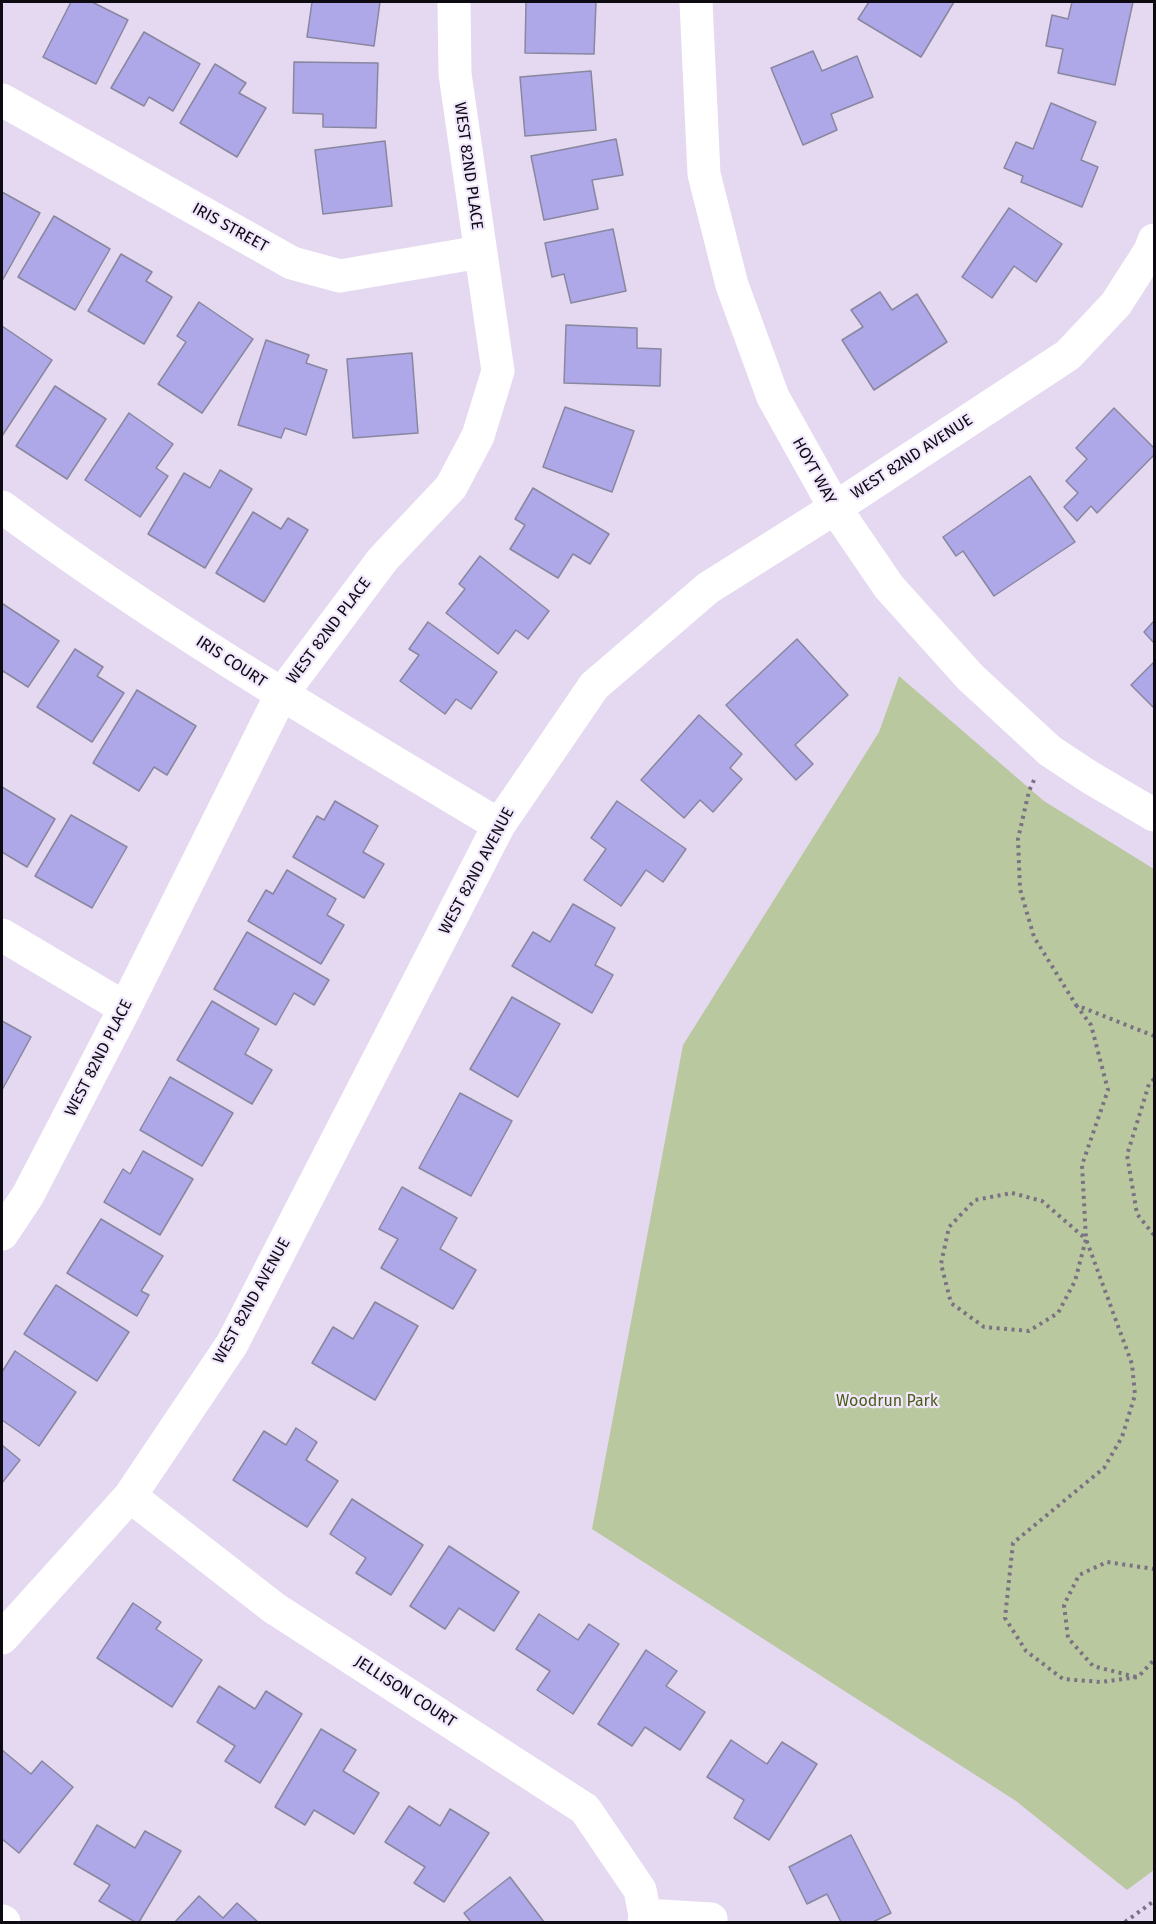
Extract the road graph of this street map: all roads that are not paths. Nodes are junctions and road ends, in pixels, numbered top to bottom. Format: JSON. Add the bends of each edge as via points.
{"nodes":[{"id":1,"x":454,"y":2,"type":"edge"},
{"id":2,"x":696,"y":2,"type":"edge"},
{"id":3,"x":2,"y":100,"type":"edge"},
{"id":4,"x":1155,"y":240,"type":"edge"},
{"id":5,"x":480,"y":252,"type":"junction"},
{"id":6,"x":2,"y":507,"type":"edge"},
{"id":7,"x":835,"y":508,"type":"junction"},
{"id":8,"x":281,"y":695,"type":"junction"},
{"id":9,"x":1155,"y":815,"type":"edge"},
{"id":10,"x":499,"y":825,"type":"junction"},
{"id":11,"x":2,"y":935,"type":"edge"},
{"id":12,"x":125,"y":1008,"type":"junction"},
{"id":13,"x":2,"y":1233,"type":"edge"},
{"id":14,"x":130,"y":1496,"type":"junction"},
{"id":15,"x":2,"y":1638,"type":"edge"},
{"id":16,"x":644,"y":1919,"type":"edge"},
{"id":17,"x":711,"y":1919,"type":"dead end"}],
"edges":[{"from":1,"to":5,"type":"street","name":"WEST 82ND PLACE","via":[[455,74]]},
{"from":2,"to":7,"type":"street","name":"HOYT WAY","via":[[705,174],[732,285],[773,397]]},
{"from":3,"to":5,"type":"street","name":"IRIS STREET","via":[[292,263],[340,276]]},
{"from":4,"to":7,"type":"street","name":"WEST 82ND AVENUE","via":[[1116,304],[1068,355]]},
{"from":5,"to":8,"type":"street","name":"WEST 82ND PLACE","via":[[498,371],[478,436],[451,487],[382,559]]},
{"from":6,"to":8,"type":"street","name":"IRIS COURT","via":[[73,559]]},
{"from":7,"to":9,"type":"street","name":"HOYT WAY","via":[[888,587],[970,677],[1050,751]]},
{"from":7,"to":10,"type":"street","name":"WEST 82ND AVENUE","via":[[708,588],[594,686]]},
{"from":8,"to":10,"type":"street","name":"IRIS COURT"},
{"from":8,"to":12,"type":"street","name":"WEST 82ND PLACE"},
{"from":10,"to":14,"type":"street","name":"WEST 82ND AVENUE","via":[[232,1344]]},
{"from":11,"to":12,"type":"street"},
{"from":12,"to":13,"type":"street","name":"WEST 82ND PLACE","via":[[28,1196]]},
{"from":14,"to":15,"type":"street","name":"WEST 82ND AVENUE"},
{"from":14,"to":16,"type":"street","name":"JELLISON COURT","via":[[274,1608],[585,1809],[640,1890]]},
{"from":16,"to":17,"type":"street"}]}
